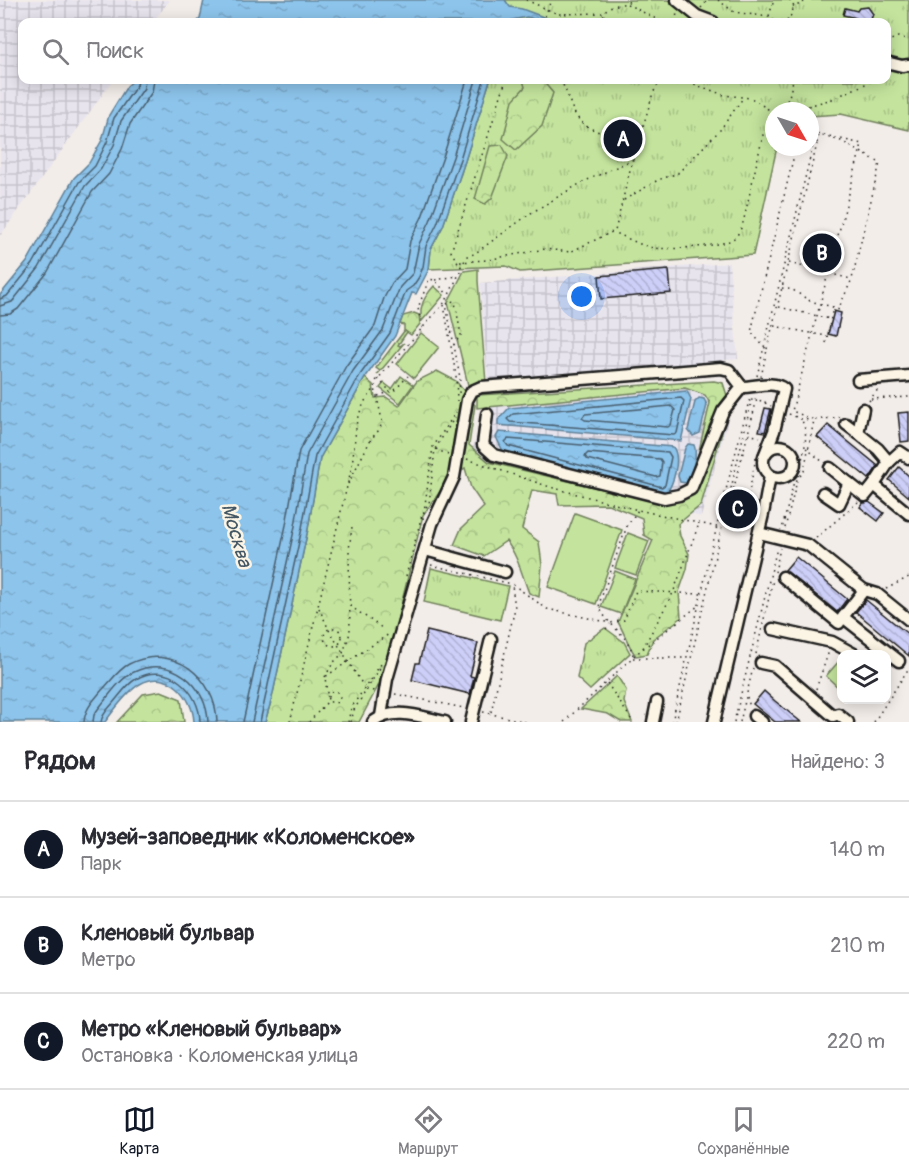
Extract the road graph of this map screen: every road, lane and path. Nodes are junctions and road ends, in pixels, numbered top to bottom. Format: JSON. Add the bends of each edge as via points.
{"nodes":[{"id":1,"x":526,"y":0,"type":"edge"},
{"id":2,"x":551,"y":0,"type":"edge"},
{"id":3,"x":633,"y":0,"type":"edge"},
{"id":4,"x":677,"y":0,"type":"edge"},
{"id":5,"x":718,"y":0,"type":"edge"},
{"id":6,"x":774,"y":0,"type":"edge"},
{"id":7,"x":790,"y":0,"type":"edge"},
{"id":8,"x":808,"y":0,"type":"edge"},
{"id":9,"x":627,"y":4,"type":"junction"},
{"id":10,"x":794,"y":7,"type":"junction"},
{"id":11,"x":548,"y":10,"type":"junction"},
{"id":12,"x":603,"y":13,"type":"junction"},
{"id":13,"x":769,"y":17,"type":"joint"},
{"id":14,"x":545,"y":18,"type":"edge"},
{"id":15,"x":601,"y":18,"type":"edge"},
{"id":16,"x":603,"y":18,"type":"edge"},
{"id":17,"x":654,"y":18,"type":"edge"},
{"id":18,"x":702,"y":18,"type":"edge"},
{"id":19,"x":790,"y":18,"type":"edge"},
{"id":20,"x":909,"y":39,"type":"edge"},
{"id":21,"x":891,"y":40,"type":"edge"},
{"id":22,"x":891,"y":63,"type":"edge"},
{"id":23,"x":909,"y":65,"type":"edge"},
{"id":24,"x":505,"y":84,"type":"edge"},
{"id":25,"x":563,"y":84,"type":"edge"},
{"id":26,"x":659,"y":84,"type":"edge"},
{"id":27,"x":694,"y":84,"type":"edge"},
{"id":28,"x":792,"y":84,"type":"edge"},
{"id":29,"x":865,"y":84,"type":"edge"},
{"id":30,"x":743,"y":98,"type":"junction"},
{"id":31,"x":786,"y":102,"type":"edge"},
{"id":32,"x":819,"y":103,"type":"edge"},
{"id":33,"x":765,"y":108,"type":"edge"},
{"id":34,"x":765,"y":132,"type":"edge"},
{"id":35,"x":819,"y":134,"type":"edge"},
{"id":36,"x":819,"y":135,"type":"edge"},
{"id":37,"x":639,"y":141,"type":"junction"},
{"id":38,"x":860,"y":152,"type":"junction"},
{"id":39,"x":794,"y":156,"type":"edge"},
{"id":40,"x":809,"y":156,"type":"edge"},
{"id":41,"x":814,"y":156,"type":"edge"},
{"id":42,"x":634,"y":159,"type":"junction"},
{"id":43,"x":623,"y":201,"type":"junction"},
{"id":44,"x":615,"y":231,"type":"junction"},
{"id":45,"x":459,"y":262,"type":"junction"},
{"id":46,"x":464,"y":262,"type":"junction"},
{"id":47,"x":788,"y":262,"type":"junction"},
{"id":48,"x":828,"y":273,"type":"junction"},
{"id":49,"x":458,"y":276,"type":"junction"},
{"id":50,"x":852,"y":279,"type":"junction"},
{"id":51,"x":435,"y":280,"type":"junction"},
{"id":52,"x":782,"y":288,"type":"junction"},
{"id":53,"x":449,"y":296,"type":"junction"},
{"id":54,"x":820,"y":303,"type":"junction"},
{"id":55,"x":444,"y":304,"type":"junction"},
{"id":56,"x":777,"y":307,"type":"junction"},
{"id":57,"x":833,"y":307,"type":"junction"},
{"id":58,"x":839,"y":308,"type":"junction"},
{"id":59,"x":837,"y":312,"type":"dead end"},
{"id":60,"x":817,"y":316,"type":"junction"},
{"id":61,"x":830,"y":319,"type":"junction"},
{"id":62,"x":773,"y":325,"type":"junction"},
{"id":63,"x":422,"y":328,"type":"junction"},
{"id":64,"x":812,"y":333,"type":"junction"},
{"id":65,"x":826,"y":336,"type":"junction"},
{"id":66,"x":826,"y":344,"type":"dead end"},
{"id":67,"x":454,"y":345,"type":"junction"},
{"id":68,"x":764,"y":346,"type":"junction"},
{"id":69,"x":767,"y":350,"type":"junction"},
{"id":70,"x":408,"y":376,"type":"dead end"},
{"id":71,"x":909,"y":376,"type":"edge"},
{"id":72,"x":378,"y":379,"type":"junction"},
{"id":73,"x":858,"y":380,"type":"dead end"},
{"id":74,"x":742,"y":387,"type":"junction"},
{"id":75,"x":757,"y":387,"type":"junction"},
{"id":76,"x":880,"y":387,"type":"dead end"},
{"id":77,"x":375,"y":388,"type":"junction"},
{"id":78,"x":391,"y":392,"type":"junction"},
{"id":79,"x":377,"y":396,"type":"junction"},
{"id":80,"x":909,"y":397,"type":"edge"},
{"id":81,"x":757,"y":399,"type":"junction"},
{"id":82,"x":766,"y":399,"type":"dead end"},
{"id":83,"x":870,"y":399,"type":"junction"},
{"id":84,"x":752,"y":401,"type":"junction"},
{"id":85,"x":863,"y":409,"type":"joint"},
{"id":86,"x":457,"y":410,"type":"junction"},
{"id":87,"x":487,"y":414,"type":"dead end"},
{"id":88,"x":813,"y":420,"type":"junction"},
{"id":89,"x":846,"y":420,"type":"joint"},
{"id":90,"x":768,"y":431,"type":"junction"},
{"id":91,"x":748,"y":434,"type":"junction"},
{"id":92,"x":858,"y":434,"type":"junction"},
{"id":93,"x":761,"y":437,"type":"junction"},
{"id":94,"x":786,"y":447,"type":"junction"},
{"id":95,"x":434,"y":448,"type":"junction"},
{"id":96,"x":805,"y":448,"type":"junction"},
{"id":97,"x":809,"y":450,"type":"junction"},
{"id":98,"x":761,"y":451,"type":"junction"},
{"id":99,"x":909,"y":458,"type":"edge"},
{"id":100,"x":458,"y":460,"type":"junction"},
{"id":101,"x":889,"y":462,"type":"junction"},
{"id":102,"x":830,"y":468,"type":"joint"},
{"id":103,"x":770,"y":476,"type":"junction"},
{"id":104,"x":782,"y":478,"type":"junction"},
{"id":105,"x":797,"y":479,"type":"junction"},
{"id":106,"x":849,"y":483,"type":"junction"},
{"id":107,"x":874,"y":485,"type":"junction"},
{"id":108,"x":346,"y":488,"type":"junction"},
{"id":109,"x":823,"y":493,"type":"dead end"},
{"id":110,"x":865,"y":496,"type":"junction"},
{"id":111,"x":766,"y":500,"type":"junction"},
{"id":112,"x":638,"y":510,"type":"junction"},
{"id":113,"x":909,"y":514,"type":"edge"},
{"id":114,"x":719,"y":517,"type":"junction"},
{"id":115,"x":725,"y":518,"type":"junction"},
{"id":116,"x":699,"y":523,"type":"junction"},
{"id":117,"x":352,"y":527,"type":"dead end"},
{"id":118,"x":718,"y":527,"type":"junction"},
{"id":119,"x":759,"y":533,"type":"junction"},
{"id":120,"x":781,"y":538,"type":"junction"},
{"id":121,"x":808,"y":545,"type":"junction"},
{"id":122,"x":425,"y":550,"type":"junction"},
{"id":123,"x":422,"y":563,"type":"junction"},
{"id":124,"x":505,"y":572,"type":"dead end"},
{"id":125,"x":783,"y":577,"type":"dead end"},
{"id":126,"x":909,"y":578,"type":"edge"},
{"id":127,"x":407,"y":580,"type":"dead end"},
{"id":128,"x":512,"y":584,"type":"junction"},
{"id":129,"x":864,"y":591,"type":"junction"},
{"id":130,"x":673,"y":593,"type":"junction"},
{"id":131,"x":702,"y":594,"type":"junction"},
{"id":132,"x":877,"y":594,"type":"junction"},
{"id":133,"x":318,"y":606,"type":"junction"},
{"id":134,"x":350,"y":606,"type":"junction"},
{"id":135,"x":699,"y":606,"type":"junction"},
{"id":136,"x":841,"y":620,"type":"junction"},
{"id":137,"x":909,"y":620,"type":"edge"},
{"id":138,"x":611,"y":623,"type":"junction"},
{"id":139,"x":382,"y":628,"type":"dead end"},
{"id":140,"x":606,"y":629,"type":"dead end"},
{"id":141,"x":773,"y":629,"type":"dead end"},
{"id":142,"x":328,"y":630,"type":"junction"},
{"id":143,"x":491,"y":639,"type":"dead end"},
{"id":144,"x":390,"y":642,"type":"dead end"},
{"id":145,"x":832,"y":642,"type":"junction"},
{"id":146,"x":338,"y":645,"type":"junction"},
{"id":147,"x":643,"y":649,"type":"junction"},
{"id":148,"x":847,"y":650,"type":"edge"},
{"id":149,"x":343,"y":653,"type":"junction"},
{"id":150,"x":633,"y":657,"type":"junction"},
{"id":151,"x":687,"y":658,"type":"junction"},
{"id":152,"x":348,"y":661,"type":"junction"},
{"id":153,"x":383,"y":661,"type":"dead end"},
{"id":154,"x":899,"y":661,"type":"dead end"},
{"id":155,"x":761,"y":663,"type":"dead end"},
{"id":156,"x":909,"y":668,"type":"edge"},
{"id":157,"x":325,"y":677,"type":"junction"},
{"id":158,"x":607,"y":681,"type":"junction"},
{"id":159,"x":365,"y":689,"type":"junction"},
{"id":160,"x":384,"y":692,"type":"junction"},
{"id":161,"x":747,"y":697,"type":"junction"},
{"id":162,"x":813,"y":698,"type":"junction"},
{"id":163,"x":657,"y":702,"type":"dead end"},
{"id":164,"x":474,"y":710,"type":"junction"},
{"id":165,"x":491,"y":714,"type":"junction"},
{"id":166,"x":377,"y":719,"type":"edge"},
{"id":167,"x":758,"y":719,"type":"edge"},
{"id":168,"x":832,"y":719,"type":"edge"},
{"id":169,"x":290,"y":722,"type":"edge"},
{"id":170,"x":309,"y":722,"type":"edge"},
{"id":171,"x":349,"y":722,"type":"edge"},
{"id":172,"x":445,"y":722,"type":"edge"},
{"id":173,"x":471,"y":722,"type":"edge"},
{"id":174,"x":526,"y":722,"type":"edge"},
{"id":175,"x":564,"y":722,"type":"edge"},
{"id":176,"x":633,"y":722,"type":"edge"},
{"id":177,"x":653,"y":722,"type":"edge"},
{"id":178,"x":672,"y":722,"type":"edge"},
{"id":179,"x":676,"y":722,"type":"edge"},
{"id":180,"x":714,"y":722,"type":"edge"},
{"id":181,"x":734,"y":722,"type":"edge"},
{"id":182,"x":740,"y":722,"type":"edge"},
{"id":183,"x":848,"y":722,"type":"edge"},
{"id":184,"x":874,"y":722,"type":"edge"}],
"edges":[{"from":1,"to":11,"type":"path"},
{"from":2,"to":11,"type":"path"},
{"from":3,"to":9,"type":"path"},
{"from":4,"to":18,"type":"street"},
{"from":5,"to":13,"type":"path","via":[[734,12]]},
{"from":6,"to":13,"type":"path"},
{"from":7,"to":10,"type":"path"},
{"from":8,"to":10,"type":"path"},
{"from":9,"to":12,"type":"path","via":[[609,5]]},
{"from":9,"to":17,"type":"path"},
{"from":10,"to":19,"type":"path"},
{"from":11,"to":12,"type":"path","via":[[558,14]]},
{"from":11,"to":14,"type":"path"},
{"from":12,"to":15,"type":"path"},
{"from":12,"to":16,"type":"path"},
{"from":20,"to":21,"type":"path"},
{"from":22,"to":23,"type":"street"},
{"from":24,"to":45,"type":"path","via":[[451,252]]},
{"from":25,"to":37,"type":"path","via":[[582,124]]},
{"from":26,"to":37,"type":"path"},
{"from":27,"to":30,"type":"path"},
{"from":28,"to":31,"type":"path"},
{"from":29,"to":32,"type":"path"},
{"from":30,"to":33,"type":"path"},
{"from":30,"to":43,"type":"path","via":[[720,130],[678,173]]},
{"from":34,"to":44,"type":"path","via":[[741,230],[731,241],[703,247],[654,248]]},
{"from":35,"to":38,"type":"path","via":[[862,144]]},
{"from":36,"to":38,"type":"path"},
{"from":37,"to":42,"type":"path"},
{"from":38,"to":48,"type":"path"},
{"from":38,"to":50,"type":"path","via":[[880,163]]},
{"from":39,"to":68,"type":"path","via":[[751,332]]},
{"from":40,"to":68,"type":"path"},
{"from":41,"to":47,"type":"path"},
{"from":42,"to":43,"type":"path"},
{"from":42,"to":46,"type":"path","via":[[580,183],[467,256]]},
{"from":43,"to":44,"type":"path"},
{"from":44,"to":46,"type":"path","via":[[570,252],[545,249]]},
{"from":45,"to":46,"type":"path"},
{"from":45,"to":49,"type":"path","via":[[462,268]]},
{"from":47,"to":48,"type":"path"},
{"from":47,"to":52,"type":"path"},
{"from":48,"to":50,"type":"path"},
{"from":48,"to":54,"type":"path"},
{"from":49,"to":51,"type":"path"},
{"from":49,"to":53,"type":"path"},
{"from":50,"to":58,"type":"path"},
{"from":51,"to":53,"type":"path"},
{"from":51,"to":63,"type":"path","via":[[429,279],[418,308]]},
{"from":52,"to":54,"type":"path"},
{"from":52,"to":56,"type":"path"},
{"from":53,"to":55,"type":"path"},
{"from":54,"to":57,"type":"path"},
{"from":54,"to":60,"type":"path"},
{"from":55,"to":63,"type":"path"},
{"from":55,"to":86,"type":"path","via":[[456,376]]},
{"from":56,"to":60,"type":"path"},
{"from":56,"to":62,"type":"path"},
{"from":57,"to":58,"type":"path"},
{"from":57,"to":61,"type":"path"},
{"from":58,"to":59,"type":"path"},
{"from":60,"to":61,"type":"path"},
{"from":60,"to":64,"type":"path"},
{"from":61,"to":65,"type":"path"},
{"from":62,"to":64,"type":"path"},
{"from":62,"to":69,"type":"path"},
{"from":63,"to":72,"type":"path"},
{"from":64,"to":65,"type":"path"},
{"from":64,"to":88,"type":"path","via":[[792,411]]},
{"from":65,"to":66,"type":"path"},
{"from":67,"to":67,"type":"path","via":[[461,335],[455,303],[451,301],[446,305]]},
{"from":67,"to":86,"type":"path","via":[[460,378]]},
{"from":68,"to":69,"type":"path"},
{"from":68,"to":75,"type":"path"},
{"from":69,"to":75,"type":"path"},
{"from":70,"to":78,"type":"path"},
{"from":71,"to":73,"type":"street"},
{"from":72,"to":77,"type":"path"},
{"from":72,"to":78,"type":"path"},
{"from":74,"to":75,"type":"street"},
{"from":74,"to":87,"type":"street","via":[[723,411],[691,489],[664,498],[494,455],[483,445]]},
{"from":74,"to":100,"type":"street","via":[[729,370],[721,368],[476,388],[466,399]]},
{"from":75,"to":81,"type":"path"},
{"from":75,"to":84,"type":"path"},
{"from":75,"to":90,"type":"street","via":[[770,384],[784,389]]},
{"from":76,"to":83,"type":"path"},
{"from":77,"to":79,"type":"path"},
{"from":77,"to":108,"type":"path","via":[[357,419]]},
{"from":78,"to":79,"type":"path"},
{"from":79,"to":108,"type":"path","via":[[380,429]]},
{"from":80,"to":83,"type":"path"},
{"from":81,"to":82,"type":"path","via":[[765,403]]},
{"from":81,"to":84,"type":"path"},
{"from":81,"to":91,"type":"path"},
{"from":83,"to":85,"type":"path"},
{"from":84,"to":114,"type":"path"},
{"from":84,"to":115,"type":"path"},
{"from":85,"to":92,"type":"street"},
{"from":86,"to":95,"type":"path"},
{"from":88,"to":89,"type":"path"},
{"from":88,"to":96,"type":"path","via":[[801,419],[806,429]]},
{"from":88,"to":97,"type":"path"},
{"from":89,"to":92,"type":"street"},
{"from":90,"to":93,"type":"path"},
{"from":90,"to":94,"type":"street"},
{"from":90,"to":98,"type":"street"},
{"from":91,"to":93,"type":"path"},
{"from":91,"to":115,"type":"path"},
{"from":92,"to":101,"type":"street"},
{"from":93,"to":98,"type":"path"},
{"from":94,"to":98,"type":"street"},
{"from":94,"to":104,"type":"street","via":[[794,454],[795,464],[791,474]]},
{"from":95,"to":100,"type":"path"},
{"from":95,"to":127,"type":"path","via":[[429,504]]},
{"from":96,"to":97,"type":"path"},
{"from":96,"to":105,"type":"path"},
{"from":97,"to":102,"type":"path"},
{"from":97,"to":105,"type":"path","via":[[804,471]]},
{"from":98,"to":103,"type":"street","via":[[763,467]]},
{"from":98,"to":115,"type":"path","via":[[743,521]]},
{"from":99,"to":101,"type":"street","via":[[900,452]]},
{"from":100,"to":112,"type":"path","via":[[469,459],[550,487]]},
{"from":100,"to":122,"type":"street"},
{"from":101,"to":107,"type":"street"},
{"from":102,"to":106,"type":"street"},
{"from":103,"to":104,"type":"street"},
{"from":103,"to":111,"type":"street"},
{"from":104,"to":111,"type":"street"},
{"from":105,"to":120,"type":"path"},
{"from":106,"to":109,"type":"street","via":[[839,504]]},
{"from":106,"to":110,"type":"street"},
{"from":107,"to":110,"type":"street"},
{"from":107,"to":113,"type":"street"},
{"from":108,"to":133,"type":"path"},
{"from":110,"to":121,"type":"path"},
{"from":111,"to":119,"type":"street"},
{"from":112,"to":116,"type":"path"},
{"from":112,"to":138,"type":"path","via":[[627,526],[599,604]]},
{"from":114,"to":115,"type":"path"},
{"from":114,"to":118,"type":"path"},
{"from":115,"to":179,"type":"path"},
{"from":116,"to":118,"type":"path"},
{"from":116,"to":130,"type":"path"},
{"from":117,"to":134,"type":"path"},
{"from":118,"to":131,"type":"path"},
{"from":119,"to":120,"type":"street"},
{"from":119,"to":180,"type":"street"},
{"from":120,"to":121,"type":"street"},
{"from":120,"to":161,"type":"path"},
{"from":120,"to":181,"type":"path"},
{"from":121,"to":129,"type":"street"},
{"from":122,"to":123,"type":"street"},
{"from":122,"to":124,"type":"street"},
{"from":123,"to":128,"type":"path"},
{"from":123,"to":160,"type":"street"},
{"from":125,"to":136,"type":"street"},
{"from":126,"to":132,"type":"path"},
{"from":128,"to":138,"type":"path","via":[[547,609]]},
{"from":128,"to":165,"type":"path","via":[[515,608]]},
{"from":129,"to":132,"type":"street"},
{"from":129,"to":136,"type":"street"},
{"from":130,"to":131,"type":"path"},
{"from":130,"to":138,"type":"path","via":[[636,591],[624,620]]},
{"from":130,"to":147,"type":"path"},
{"from":131,"to":135,"type":"path"},
{"from":132,"to":137,"type":"street"},
{"from":133,"to":142,"type":"path"},
{"from":133,"to":169,"type":"path"},
{"from":134,"to":139,"type":"path"},
{"from":134,"to":149,"type":"path","via":[[350,633]]},
{"from":135,"to":147,"type":"path"},
{"from":135,"to":151,"type":"path"},
{"from":136,"to":145,"type":"street"},
{"from":136,"to":154,"type":"street"},
{"from":138,"to":140,"type":"path"},
{"from":138,"to":150,"type":"path","via":[[631,646]]},
{"from":141,"to":145,"type":"street"},
{"from":142,"to":146,"type":"path"},
{"from":142,"to":146,"type":"path","via":[[325,641]]},
{"from":142,"to":146,"type":"path","via":[[340,632]]},
{"from":143,"to":164,"type":"street"},
{"from":144,"to":152,"type":"path","via":[[393,632]]},
{"from":145,"to":148,"type":"street"},
{"from":145,"to":162,"type":"path"},
{"from":146,"to":149,"type":"path"},
{"from":147,"to":150,"type":"path"},
{"from":149,"to":152,"type":"path"},
{"from":149,"to":157,"type":"path"},
{"from":150,"to":151,"type":"path"},
{"from":150,"to":158,"type":"path"},
{"from":151,"to":178,"type":"path"},
{"from":152,"to":157,"type":"path"},
{"from":152,"to":159,"type":"path"},
{"from":153,"to":159,"type":"path"},
{"from":155,"to":162,"type":"street","via":[[776,666]]},
{"from":156,"to":184,"type":"path"},
{"from":157,"to":170,"type":"path","via":[[328,701]]},
{"from":158,"to":175,"type":"path"},
{"from":158,"to":176,"type":"path"},
{"from":159,"to":160,"type":"path"},
{"from":159,"to":171,"type":"path"},
{"from":160,"to":164,"type":"path"},
{"from":160,"to":166,"type":"street"},
{"from":161,"to":167,"type":"path"},
{"from":161,"to":182,"type":"path"},
{"from":162,"to":168,"type":"street"},
{"from":163,"to":177,"type":"street"},
{"from":164,"to":165,"type":"path"},
{"from":164,"to":173,"type":"street"},
{"from":165,"to":174,"type":"path"},
{"from":166,"to":172,"type":"street","via":[[390,713]]},
{"from":168,"to":183,"type":"street","via":[[838,714]]}]}
